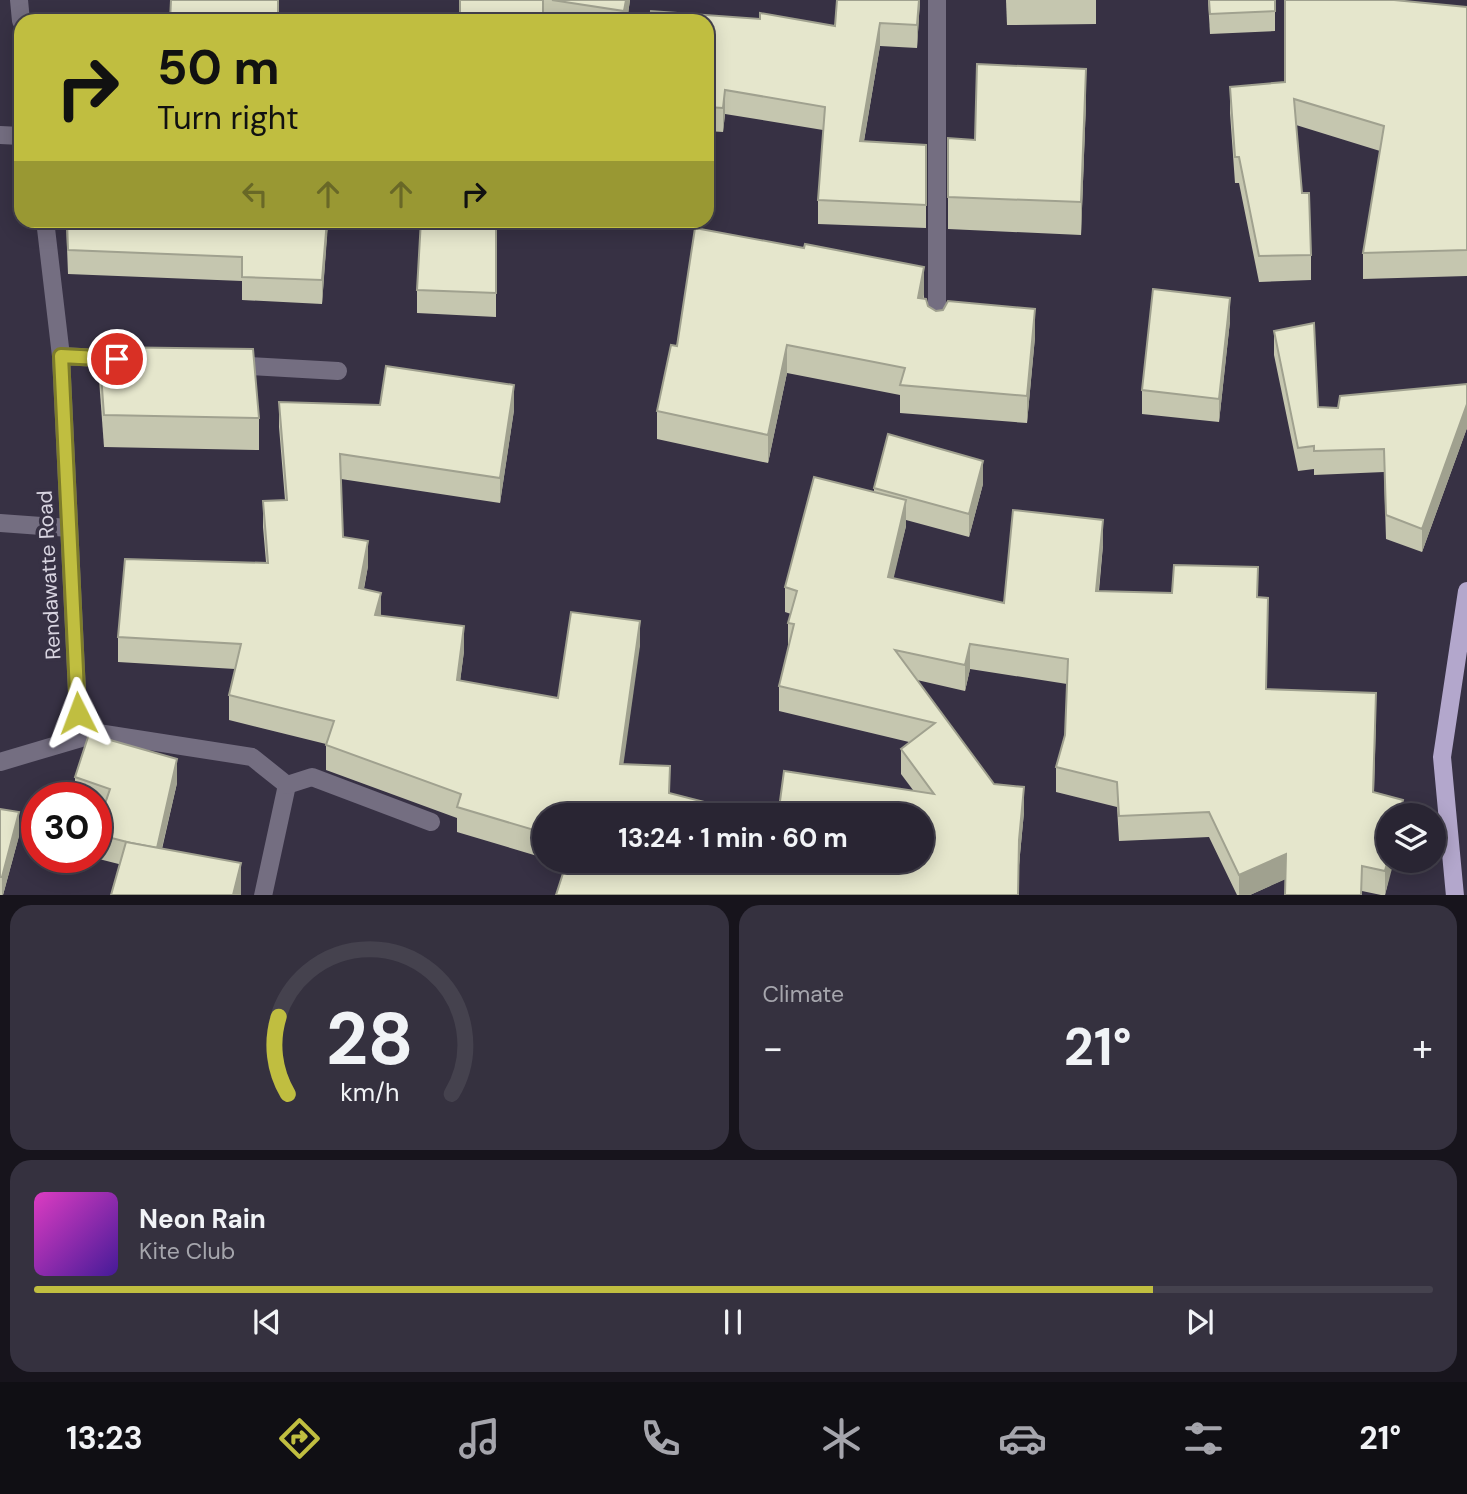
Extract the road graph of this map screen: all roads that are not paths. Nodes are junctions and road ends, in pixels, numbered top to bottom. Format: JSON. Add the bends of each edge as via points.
{"nodes":[{"id":1,"x":937,"y":0,"type":"edge"},
{"id":2,"x":46,"y":228,"type":"edge"},
{"id":3,"x":937,"y":328,"type":"edge"},
{"id":4,"x":61,"y":356,"type":"junction"},
{"id":5,"x":130,"y":359,"type":"edge"},
{"id":6,"x":214,"y":364,"type":"edge"},
{"id":7,"x":338,"y":370,"type":"dead end"},
{"id":8,"x":0,"y":523,"type":"edge"},
{"id":9,"x":69,"y":528,"type":"junction"},
{"id":10,"x":1467,"y":591,"type":"edge"},
{"id":11,"x":98,"y":733,"type":"junction"},
{"id":12,"x":0,"y":762,"type":"edge"},
{"id":13,"x":287,"y":785,"type":"junction"},
{"id":14,"x":431,"y":822,"type":"dead end"},
{"id":15,"x":262,"y":895,"type":"edge"},
{"id":16,"x":1455,"y":895,"type":"edge"}],
"edges":[{"from":1,"to":3,"type":"street"},
{"from":2,"to":4,"type":"street","name":"Rendawatte Road"},
{"from":4,"to":5,"type":"street"},
{"from":4,"to":9,"type":"street","name":"Rendawatte Road"},
{"from":6,"to":7,"type":"street"},
{"from":8,"to":9,"type":"street"},
{"from":9,"to":11,"type":"street","name":"Rendawatte Road","via":[[78,713]]},
{"from":10,"to":16,"type":"main road","via":[[1442,757]]},
{"from":11,"to":12,"type":"street"},
{"from":11,"to":13,"type":"street","via":[[252,757]]},
{"from":13,"to":14,"type":"street","via":[[312,777]]},
{"from":13,"to":15,"type":"street"}]}
